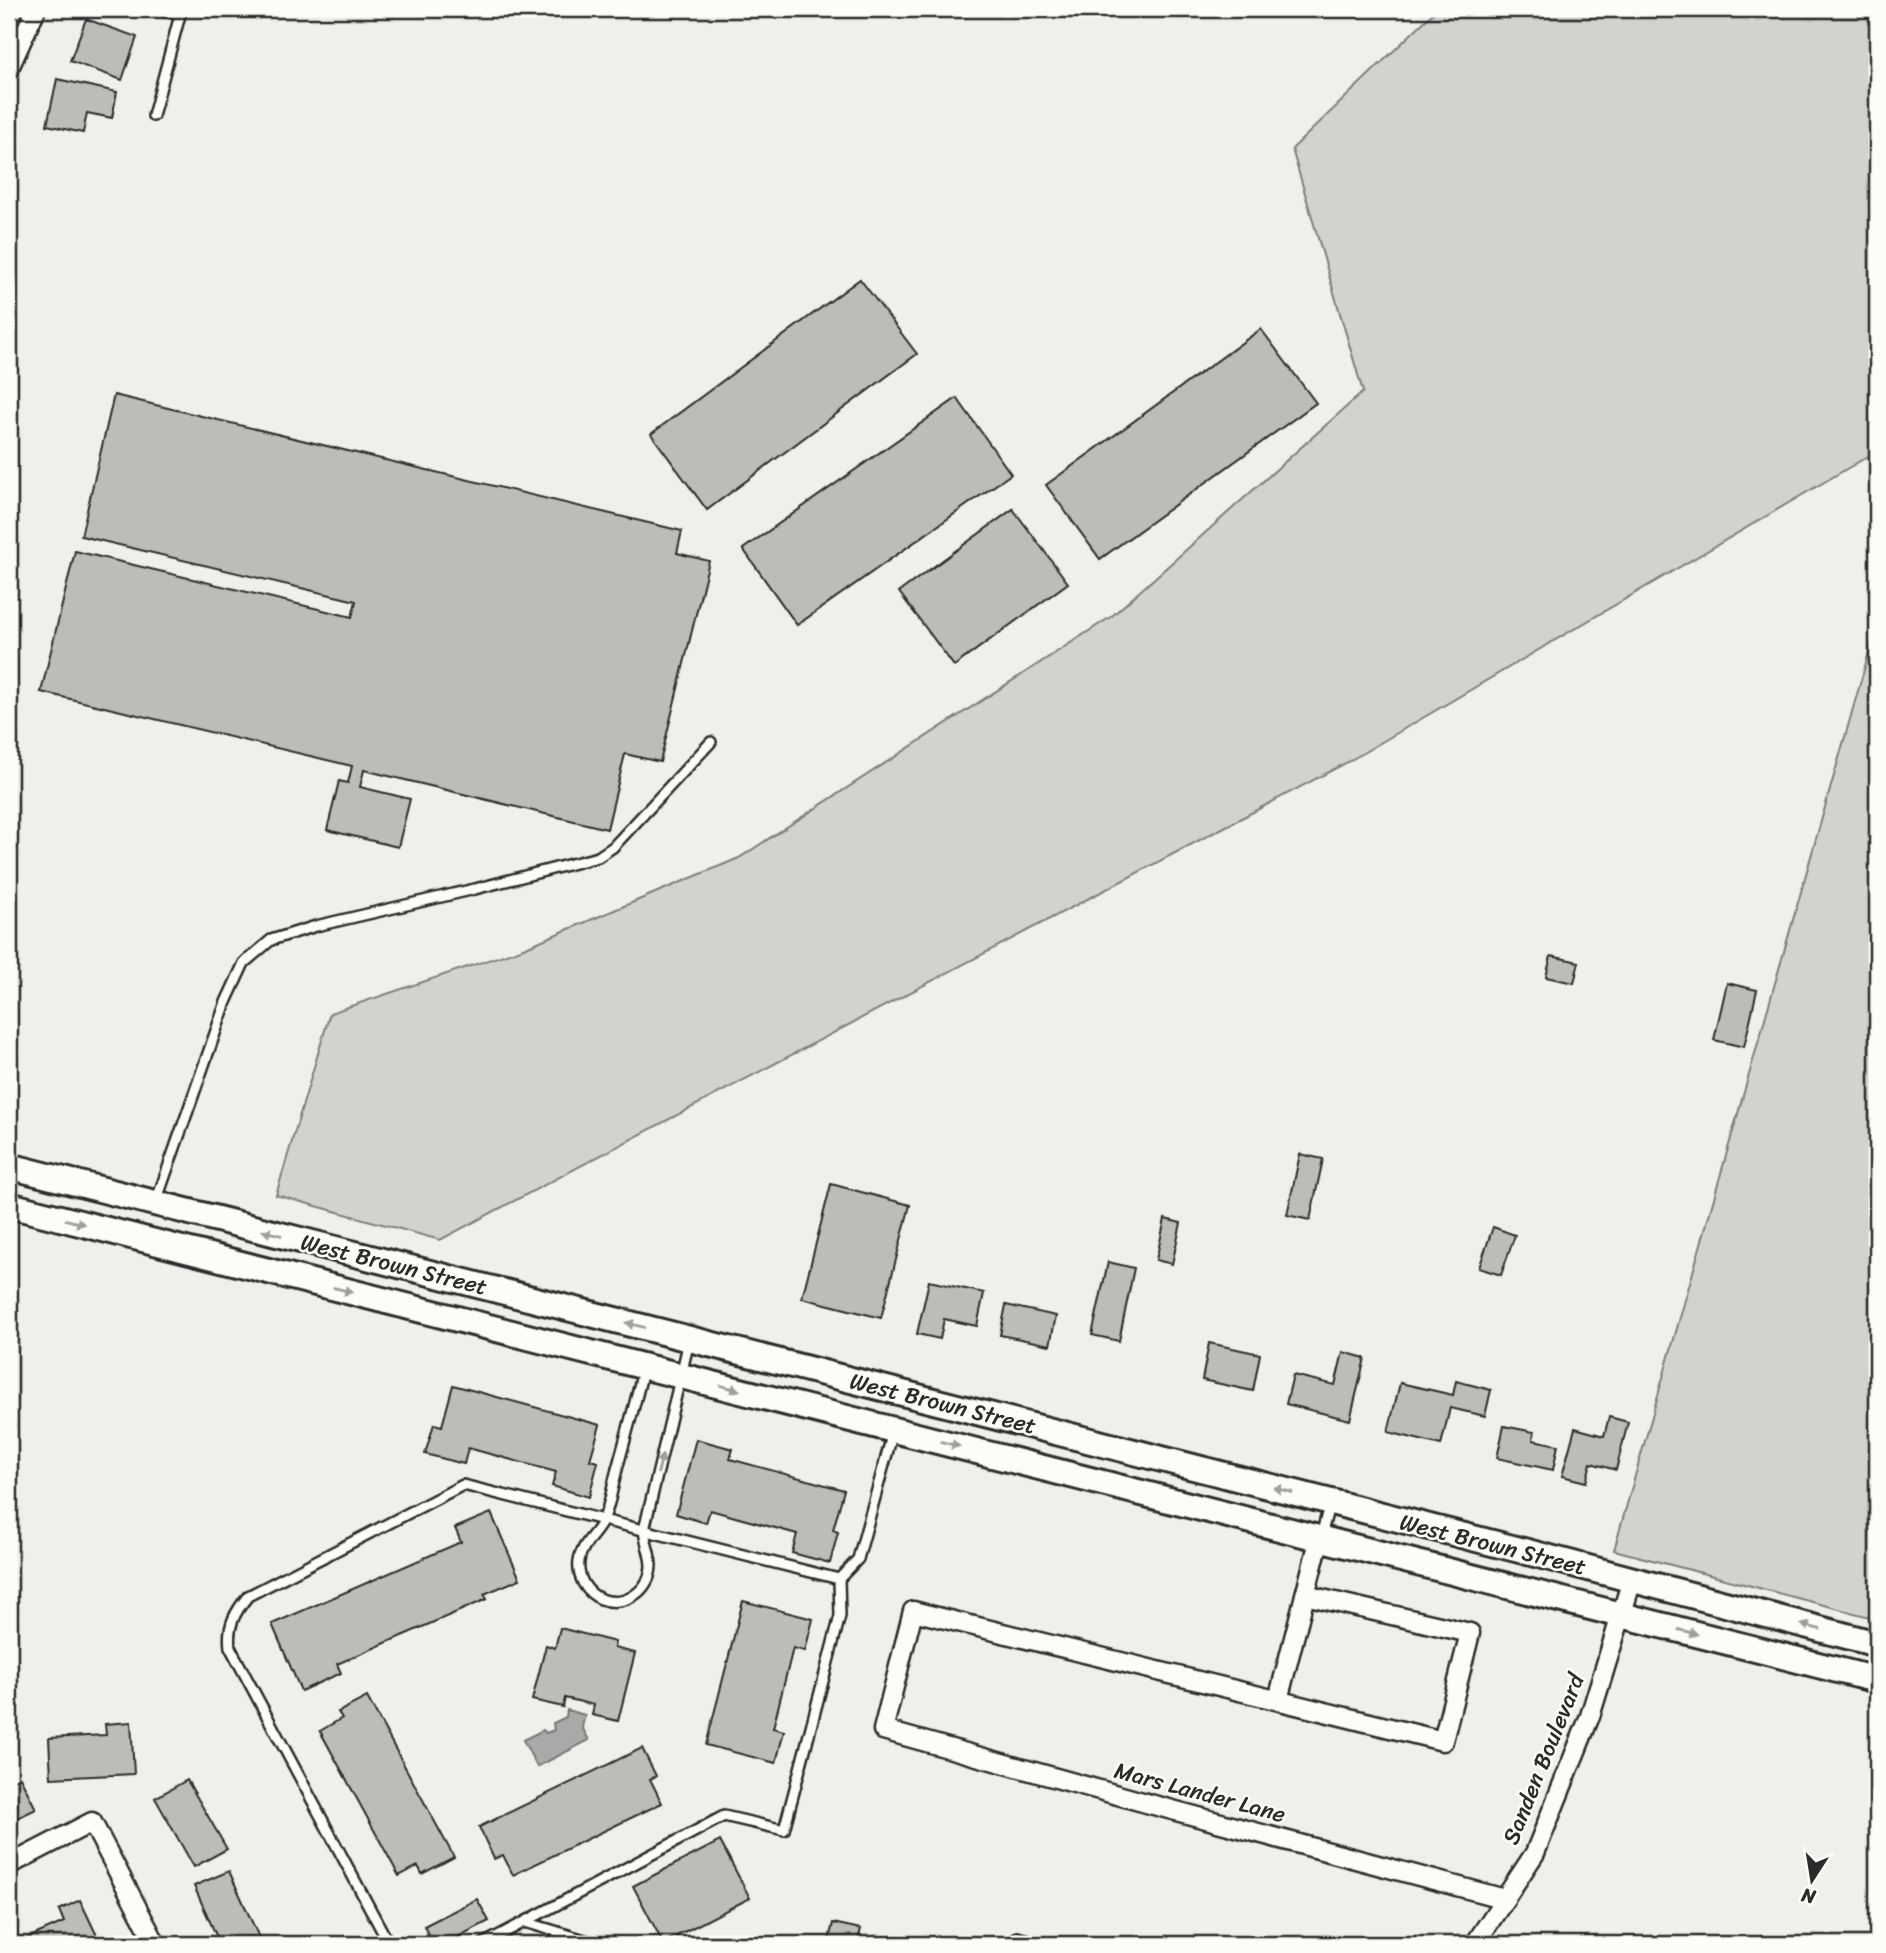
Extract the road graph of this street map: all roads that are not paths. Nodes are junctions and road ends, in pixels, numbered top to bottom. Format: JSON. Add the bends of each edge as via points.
{"nodes":[{"id":1,"x":36,"y":9,"type":"edge"},
{"id":2,"x":158,"y":9,"type":"edge"},
{"id":3,"x":181,"y":12,"type":"edge"},
{"id":4,"x":9,"y":68,"type":"edge"},
{"id":5,"x":153,"y":116,"type":"dead end"},
{"id":6,"x":711,"y":742,"type":"dead end"},
{"id":7,"x":9,"y":1166,"type":"edge"},
{"id":8,"x":156,"y":1203,"type":"junction"},
{"id":9,"x":9,"y":1205,"type":"edge"},
{"id":10,"x":145,"y":1240,"type":"junction"},
{"id":11,"x":686,"y":1356,"type":"junction"},
{"id":12,"x":645,"y":1362,"type":"junction"},
{"id":13,"x":1041,"y":1428,"type":"junction"},
{"id":14,"x":894,"y":1430,"type":"junction"},
{"id":15,"x":1030,"y":1465,"type":"junction"},
{"id":16,"x":1330,"y":1502,"type":"junction"},
{"id":17,"x":603,"y":1520,"type":"junction"},
{"id":18,"x":644,"y":1530,"type":"junction"},
{"id":19,"x":1320,"y":1537,"type":"junction"},
{"id":20,"x":839,"y":1579,"type":"junction"},
{"id":21,"x":1632,"y":1580,"type":"junction"},
{"id":22,"x":1305,"y":1595,"type":"junction"},
{"id":23,"x":1622,"y":1615,"type":"junction"},
{"id":24,"x":1877,"y":1644,"type":"edge"},
{"id":25,"x":1877,"y":1680,"type":"edge"},
{"id":26,"x":1278,"y":1700,"type":"junction"},
{"id":27,"x":9,"y":1865,"type":"edge"},
{"id":28,"x":1505,"y":1899,"type":"junction"},
{"id":29,"x":525,"y":1922,"type":"junction"},
{"id":30,"x":156,"y":1944,"type":"edge"},
{"id":31,"x":388,"y":1944,"type":"edge"},
{"id":32,"x":484,"y":1944,"type":"edge"},
{"id":33,"x":598,"y":1944,"type":"edge"},
{"id":34,"x":1015,"y":1944,"type":"edge"},
{"id":35,"x":1044,"y":1944,"type":"edge"},
{"id":36,"x":1475,"y":1944,"type":"edge"}],
"edges":[{"from":1,"to":4,"type":"street"},
{"from":2,"to":3,"type":"lane"},
{"from":3,"to":5,"type":"lane"},
{"from":6,"to":8,"type":"lane","via":[[598,858],[316,926],[271,940],[243,963]]},
{"from":7,"to":8,"type":"main road","name":"West Brown Street"},
{"from":8,"to":10,"type":"main road"},
{"from":11,"to":8,"type":"main road","name":"West Brown Street","one_way":true},
{"from":9,"to":10,"type":"main road","name":"West Brown Street","one_way":true},
{"from":10,"to":12,"type":"main road","name":"West Brown Street","one_way":true},
{"from":11,"to":12,"type":"main road","via":[[652,1346]]},
{"from":11,"to":13,"type":"main road","name":"West Brown Street","via":[[766,1372],[799,1367]]},
{"from":11,"to":14,"type":"main road","name":"West Brown Street","one_way":true},
{"from":18,"to":11,"type":"lane","one_way":true},
{"from":12,"to":17,"type":"lane"},
{"from":13,"to":15,"type":"main road"},
{"from":16,"to":13,"type":"main road","name":"West Brown Street","one_way":true},
{"from":14,"to":15,"type":"main road","name":"West Brown Street","one_way":true},
{"from":14,"to":20,"type":"lane","via":[[858,1559]]},
{"from":15,"to":19,"type":"main road","name":"West Brown Street"},
{"from":16,"to":19,"type":"lane"},
{"from":16,"to":21,"type":"main road","name":"West Brown Street"},
{"from":17,"to":18,"type":"lane"},
{"from":17,"to":18,"type":"lane","via":[[582,1551],[579,1573],[590,1592],[611,1602],[633,1597],[648,1580],[651,1569]]},
{"from":17,"to":31,"type":"lane","via":[[463,1485],[248,1596],[233,1617],[230,1647]]},
{"from":18,"to":20,"type":"lane"},
{"from":19,"to":22,"type":"street"},
{"from":19,"to":23,"type":"main road","name":"West Brown Street"},
{"from":20,"to":29,"type":"lane","via":[[840,1616],[784,1830],[724,1816]]},
{"from":21,"to":23,"type":"street","name":"Sanden Boulevard"},
{"from":24,"to":21,"type":"main road","name":"West Brown Street","one_way":true},
{"from":22,"to":26,"type":"street"},
{"from":22,"to":26,"type":"street","via":[[1470,1633],[1443,1741]]},
{"from":23,"to":25,"type":"main road","name":"West Brown Street","one_way":true},
{"from":23,"to":28,"type":"street","name":"Sanden Boulevard","via":[[1590,1716],[1535,1853]]},
{"from":26,"to":28,"type":"street","name":"Mars Lander Lane","via":[[913,1611],[883,1730]]},
{"from":27,"to":30,"type":"street","via":[[92,1822]]},
{"from":28,"to":36,"type":"street","name":"Sanden Boulevard"},
{"from":29,"to":32,"type":"lane"},
{"from":29,"to":33,"type":"lane"},
{"from":34,"to":35,"type":"lane","via":[[1017,1937]]}]}
